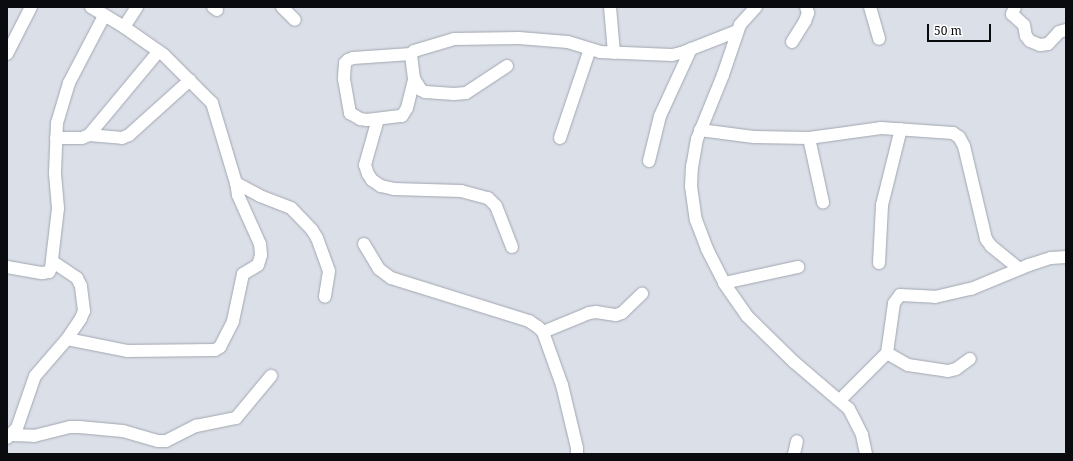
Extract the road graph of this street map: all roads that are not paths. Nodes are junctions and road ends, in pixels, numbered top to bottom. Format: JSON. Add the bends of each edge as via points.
{"nodes":[{"id":1,"x":31,"y":7,"type":"edge"},
{"id":2,"x":91,"y":7,"type":"edge"},
{"id":3,"x":137,"y":7,"type":"edge"},
{"id":4,"x":282,"y":7,"type":"edge"},
{"id":5,"x":610,"y":7,"type":"edge"},
{"id":6,"x":756,"y":7,"type":"edge"},
{"id":7,"x":806,"y":7,"type":"edge"},
{"id":8,"x":870,"y":7,"type":"edge"},
{"id":9,"x":1015,"y":7,"type":"edge"},
{"id":10,"x":104,"y":16,"type":"junction"},
{"id":11,"x":295,"y":20,"type":"dead end"},
{"id":12,"x":124,"y":27,"type":"junction"},
{"id":13,"x":1066,"y":30,"type":"edge"},
{"id":14,"x":737,"y":31,"type":"junction"},
{"id":15,"x":879,"y":39,"type":"dead end"},
{"id":16,"x":792,"y":42,"type":"dead end"},
{"id":17,"x":590,"y":49,"type":"junction"},
{"id":18,"x":691,"y":49,"type":"junction"},
{"id":19,"x":159,"y":51,"type":"junction"},
{"id":20,"x":614,"y":53,"type":"junction"},
{"id":21,"x":7,"y":54,"type":"edge"},
{"id":22,"x":411,"y":54,"type":"junction"},
{"id":23,"x":507,"y":66,"type":"dead end"},
{"id":24,"x":414,"y":79,"type":"junction"},
{"id":25,"x":190,"y":80,"type":"junction"},
{"id":26,"x":378,"y":119,"type":"junction"},
{"id":27,"x":901,"y":129,"type":"junction"},
{"id":28,"x":700,"y":130,"type":"junction"},
{"id":29,"x":89,"y":134,"type":"junction"},
{"id":30,"x":56,"y":138,"type":"junction"},
{"id":31,"x":560,"y":138,"type":"dead end"},
{"id":32,"x":809,"y":138,"type":"junction"},
{"id":33,"x":649,"y":161,"type":"dead end"},
{"id":34,"x":236,"y":183,"type":"junction"},
{"id":35,"x":823,"y":202,"type":"dead end"},
{"id":36,"x":364,"y":244,"type":"dead end"},
{"id":37,"x":512,"y":247,"type":"dead end"},
{"id":38,"x":1066,"y":257,"type":"edge"},
{"id":39,"x":52,"y":261,"type":"junction"},
{"id":40,"x":879,"y":263,"type":"dead end"},
{"id":41,"x":7,"y":266,"type":"edge"},
{"id":42,"x":798,"y":267,"type":"dead end"},
{"id":43,"x":1019,"y":269,"type":"junction"},
{"id":44,"x":724,"y":283,"type":"junction"},
{"id":45,"x":642,"y":294,"type":"dead end"},
{"id":46,"x":325,"y":297,"type":"dead end"},
{"id":47,"x":543,"y":332,"type":"junction"},
{"id":48,"x":67,"y":339,"type":"junction"},
{"id":49,"x":887,"y":353,"type":"junction"},
{"id":50,"x":970,"y":359,"type":"dead end"},
{"id":51,"x":271,"y":376,"type":"dead end"},
{"id":52,"x":840,"y":400,"type":"junction"},
{"id":53,"x":9,"y":437,"type":"edge"},
{"id":54,"x":797,"y":441,"type":"dead end"},
{"id":55,"x":577,"y":454,"type":"edge"},
{"id":56,"x":794,"y":454,"type":"edge"},
{"id":57,"x":866,"y":454,"type":"edge"}],
"edges":[{"from":1,"to":21,"type":"street"},
{"from":2,"to":10,"type":"street"},
{"from":3,"to":12,"type":"street"},
{"from":4,"to":11,"type":"street"},
{"from":5,"to":20,"type":"street"},
{"from":6,"to":14,"type":"street"},
{"from":7,"to":16,"type":"street","via":[[808,14]]},
{"from":8,"to":15,"type":"street"},
{"from":9,"to":13,"type":"street","via":[[1012,14],[1024,25],[1030,42],[1048,44],[1058,32]]},
{"from":10,"to":12,"type":"street"},
{"from":10,"to":30,"type":"street","via":[[69,83],[58,117]]},
{"from":12,"to":19,"type":"street"},
{"from":14,"to":18,"type":"street"},
{"from":14,"to":28,"type":"street","via":[[723,75]]},
{"from":17,"to":20,"type":"street"},
{"from":17,"to":22,"type":"street","via":[[568,42],[520,38],[454,39]]},
{"from":17,"to":31,"type":"street"},
{"from":18,"to":20,"type":"street","via":[[672,55]]},
{"from":18,"to":33,"type":"street","via":[[660,116]]},
{"from":19,"to":25,"type":"street"},
{"from":19,"to":29,"type":"street"},
{"from":22,"to":24,"type":"street"},
{"from":22,"to":26,"type":"street","via":[[348,60],[344,79],[350,113],[360,119]]},
{"from":23,"to":24,"type":"street","via":[[466,94],[425,92]]},
{"from":24,"to":26,"type":"street","via":[[406,112],[395,118]]},
{"from":25,"to":29,"type":"street","via":[[129,135],[122,138]]},
{"from":25,"to":34,"type":"street","via":[[212,103]]},
{"from":26,"to":37,"type":"street","via":[[366,165],[372,180],[381,186],[394,189],[461,191],[488,198],[496,206]]},
{"from":27,"to":32,"type":"street","via":[[882,128]]},
{"from":27,"to":40,"type":"street","via":[[882,205]]},
{"from":27,"to":43,"type":"street","via":[[953,133],[960,137],[986,239]]},
{"from":28,"to":32,"type":"street","via":[[754,136]]},
{"from":28,"to":44,"type":"street","via":[[692,166],[691,186],[696,220]]},
{"from":29,"to":30,"type":"street","via":[[82,138]]},
{"from":30,"to":39,"type":"street","via":[[58,208]]},
{"from":32,"to":35,"type":"street"},
{"from":34,"to":46,"type":"street","via":[[291,208],[312,230],[329,271]]},
{"from":34,"to":48,"type":"street","via":[[238,195],[262,250],[258,265],[243,274],[233,321],[220,347],[210,351],[127,351]]},
{"from":36,"to":47,"type":"street","via":[[378,270],[383,274],[529,322]]},
{"from":38,"to":43,"type":"street","via":[[1051,258]]},
{"from":39,"to":41,"type":"street","via":[[49,272],[42,273]]},
{"from":39,"to":48,"type":"street","via":[[77,278],[81,286],[84,311]]},
{"from":42,"to":44,"type":"street"},
{"from":43,"to":49,"type":"street","via":[[964,291],[935,297],[900,295],[894,303]]},
{"from":44,"to":52,"type":"street","via":[[747,316],[794,362]]},
{"from":45,"to":47,"type":"street","via":[[622,313],[589,313]]},
{"from":47,"to":55,"type":"street","via":[[562,385]]},
{"from":48,"to":53,"type":"street","via":[[35,376],[17,428]]},
{"from":49,"to":50,"type":"street","via":[[908,365],[948,371],[956,369]]},
{"from":49,"to":52,"type":"street"},
{"from":51,"to":53,"type":"street","via":[[236,418],[196,426],[166,441],[123,430],[78,427],[34,436]]},
{"from":52,"to":57,"type":"street","via":[[856,419]]},
{"from":54,"to":56,"type":"street"}]}
